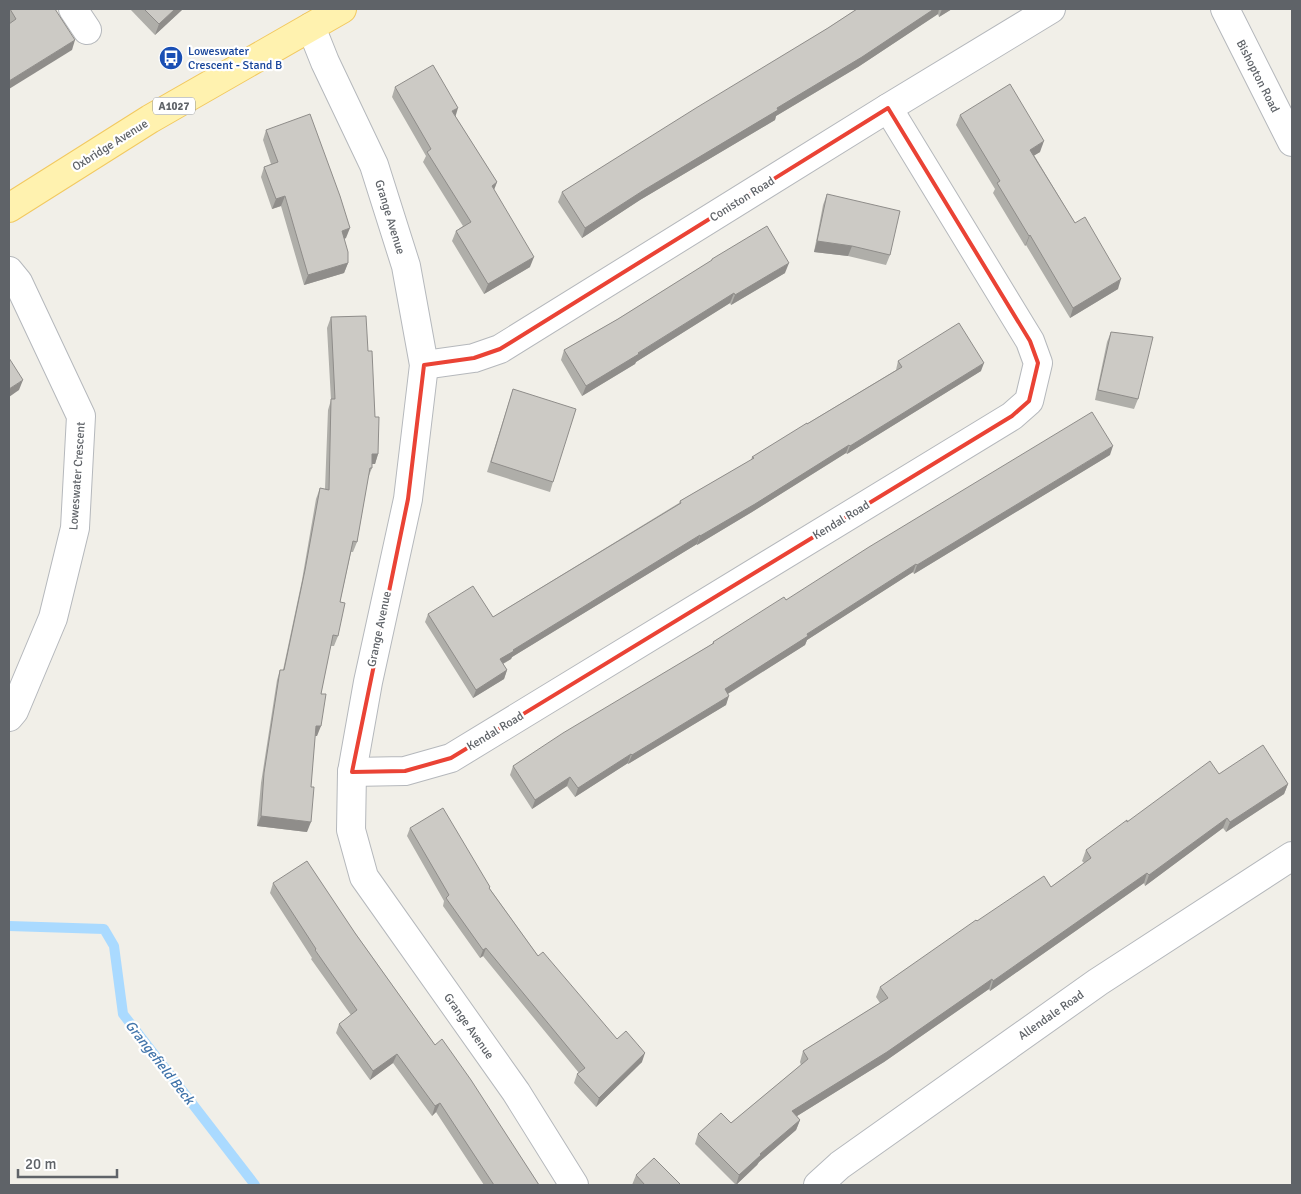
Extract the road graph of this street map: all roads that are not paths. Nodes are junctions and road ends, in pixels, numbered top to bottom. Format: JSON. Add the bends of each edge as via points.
{"nodes":[{"id":1,"x":342,"y":9,"type":"edge"},
{"id":2,"x":1051,"y":9,"type":"edge"},
{"id":3,"x":1225,"y":9,"type":"edge"},
{"id":4,"x":311,"y":27,"type":"junction"},
{"id":5,"x":888,"y":108,"type":"junction"},
{"id":6,"x":1292,"y":142,"type":"edge"},
{"id":7,"x":9,"y":208,"type":"edge"},
{"id":8,"x":12,"y":280,"type":"edge"},
{"id":9,"x":424,"y":365,"type":"junction"},
{"id":10,"x":9,"y":717,"type":"edge"},
{"id":11,"x":352,"y":772,"type":"junction"},
{"id":12,"x":1292,"y":856,"type":"edge"},
{"id":13,"x":574,"y":1185,"type":"edge"},
{"id":14,"x":818,"y":1185,"type":"edge"}],
"edges":[{"from":1,"to":4,"type":"main road","name":"Oxbridge Avenue","number":"A1027"},
{"from":2,"to":5,"type":"street","name":"Coniston Road"},
{"from":3,"to":6,"type":"street","name":"Bishopton Road"},
{"from":4,"to":7,"type":"main road","name":"Oxbridge Avenue","number":"A1027","via":[[150,119]]},
{"from":4,"to":9,"type":"street","name":"Grange Avenue","via":[[374,165],[406,266]]},
{"from":5,"to":9,"type":"street","name":"Coniston Road","via":[[500,349],[474,358]]},
{"from":5,"to":11,"type":"street","name":"Kendal Road","via":[[1030,341],[1038,363],[1028,401],[1012,416],[450,758],[405,771]]},
{"from":8,"to":10,"type":"street","name":"Loweswater Crescent","via":[[81,416],[75,528],[53,618]]},
{"from":9,"to":11,"type":"street","name":"Grange Avenue","via":[[408,499]]},
{"from":11,"to":13,"type":"street","name":"Grange Avenue","via":[[351,830],[364,877],[516,1092]]},
{"from":12,"to":14,"type":"street","name":"Allendale Road","via":[[1098,982],[840,1165]]}]}
